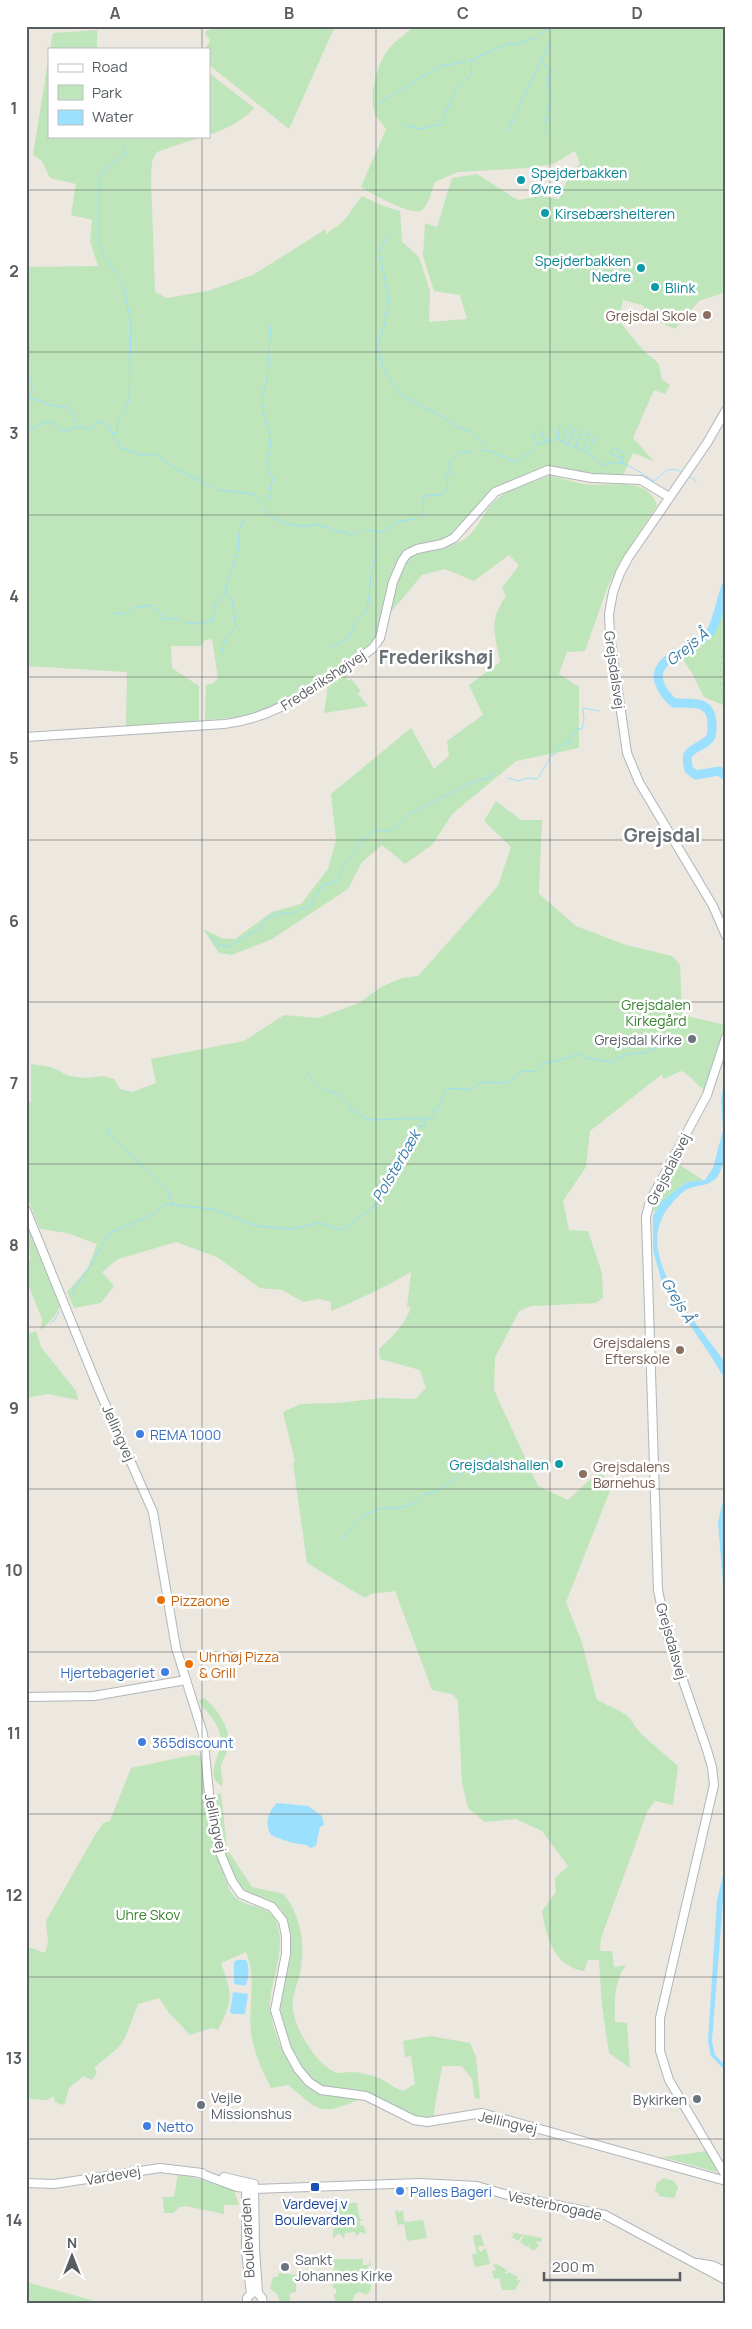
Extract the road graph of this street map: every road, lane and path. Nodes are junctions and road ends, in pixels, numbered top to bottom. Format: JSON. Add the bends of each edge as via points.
{"nodes":[{"id":1,"x":726,"y":410,"type":"edge"},
{"id":2,"x":669,"y":497,"type":"junction"},
{"id":3,"x":26,"y":737,"type":"edge"},
{"id":4,"x":726,"y":936,"type":"edge"},
{"id":5,"x":726,"y":1037,"type":"edge"},
{"id":6,"x":26,"y":1210,"type":"edge"},
{"id":7,"x":186,"y":1680,"type":"junction"},
{"id":8,"x":26,"y":1698,"type":"edge"},
{"id":9,"x":726,"y":2176,"type":"edge"},
{"id":10,"x":726,"y":2181,"type":"edge"},
{"id":11,"x":433,"y":2182,"type":"joint"},
{"id":12,"x":26,"y":2184,"type":"edge"},
{"id":13,"x":250,"y":2186,"type":"junction"},
{"id":14,"x":696,"y":2262,"type":"junction"},
{"id":15,"x":726,"y":2272,"type":"edge"},
{"id":16,"x":726,"y":2280,"type":"edge"},
{"id":17,"x":254,"y":2293,"type":"junction"},
{"id":18,"x":247,"y":2303,"type":"edge"},
{"id":19,"x":263,"y":2303,"type":"edge"}],
"edges":[{"from":1,"to":2,"type":"street","name":"Grejsdalsvej"},
{"from":2,"to":3,"type":"street","name":"Frederikshøjvej","via":[[640,480],[592,478],[548,470],[539,472],[495,492],[454,538],[407,554],[393,582],[377,643],[365,654],[273,712],[224,724]]},
{"from":2,"to":4,"type":"street","name":"Grejsdalsvej","via":[[620,573],[610,603],[610,635],[624,735],[634,772],[713,906]]},
{"from":5,"to":9,"type":"street","name":"Grejsdalsvej","via":[[707,1095],[650,1201],[646,1224],[658,1590],[667,1634],[707,1750],[714,1785],[660,2018],[659,2039],[669,2080]]},
{"from":6,"to":7,"type":"street","name":"Jellingvej","via":[[153,1512],[176,1648]]},
{"from":7,"to":8,"type":"street","via":[[94,1696]]},
{"from":7,"to":10,"type":"street","name":"Jellingvej","via":[[203,1734],[219,1850],[241,1894],[272,1907],[283,1920],[286,1954],[275,2010],[292,2058],[309,2082],[326,2092],[366,2096],[414,2120],[426,2122],[482,2113]]},
{"from":11,"to":13,"type":"street","name":"Vardevej"},
{"from":11,"to":14,"type":"street","name":"Vesterbrogade","via":[[477,2186],[605,2215]]},
{"from":12,"to":13,"type":"street","name":"Vardevej","via":[[61,2183],[160,2168],[199,2173]]},
{"from":13,"to":17,"type":"street","name":"Boulevarden","via":[[246,2251]]},
{"from":14,"to":15,"type":"street","name":"Vesterbrogade"},
{"from":14,"to":16,"type":"street","name":"Vesterbrogade"},
{"from":17,"to":18,"type":"street","via":[[247,2298]]},
{"from":17,"to":19,"type":"street","via":[[262,2298]]}]}
